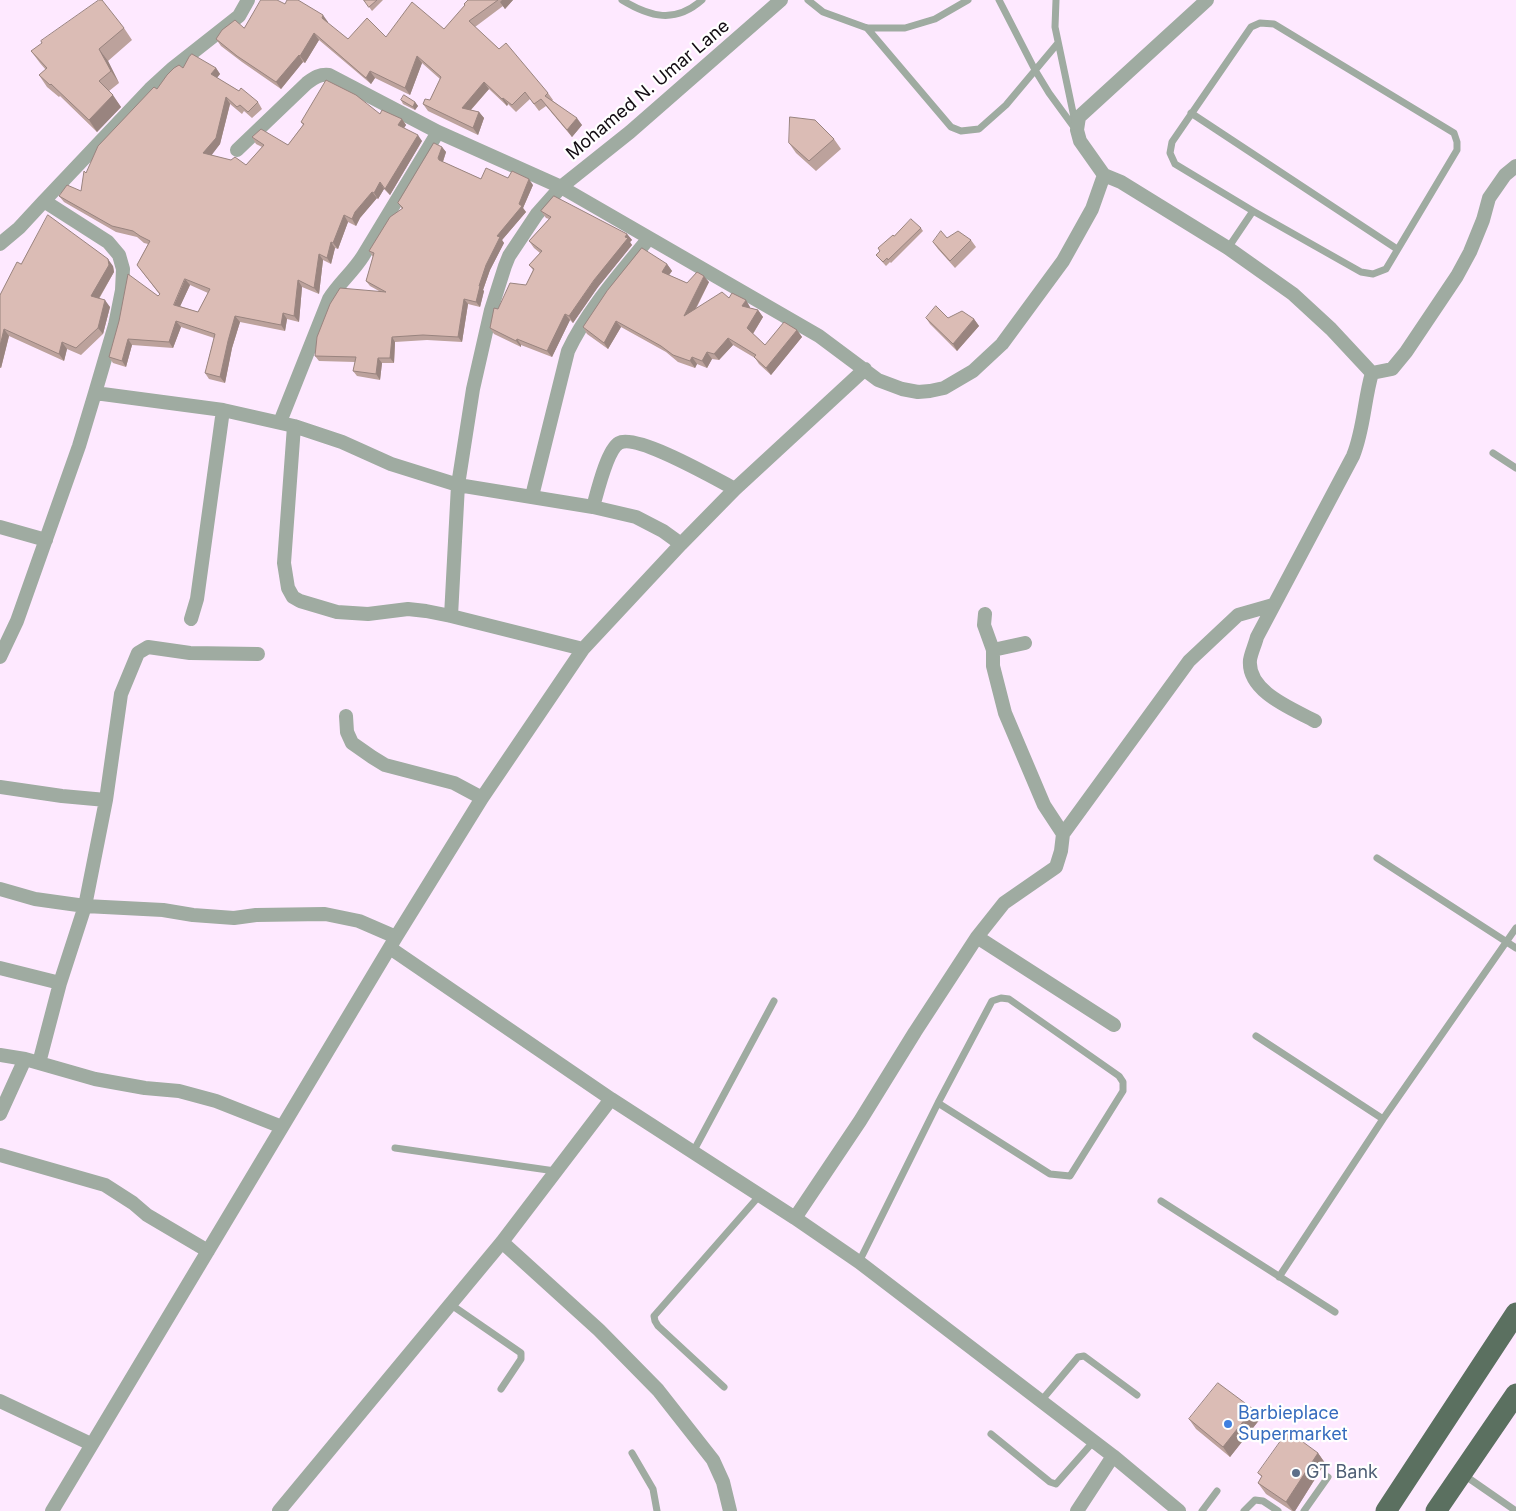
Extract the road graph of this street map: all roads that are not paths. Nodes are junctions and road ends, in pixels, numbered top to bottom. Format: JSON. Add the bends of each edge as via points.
{"nodes":[{"id":1,"x":248,"y":0,"type":"edge"},
{"id":2,"x":622,"y":0,"type":"edge"},
{"id":3,"x":702,"y":0,"type":"edge"},
{"id":4,"x":781,"y":0,"type":"edge"},
{"id":5,"x":808,"y":0,"type":"edge"},
{"id":6,"x":968,"y":0,"type":"edge"},
{"id":7,"x":999,"y":0,"type":"edge"},
{"id":8,"x":1056,"y":0,"type":"edge"},
{"id":9,"x":1207,"y":0,"type":"edge"},
{"id":10,"x":866,"y":28,"type":"junction"},
{"id":11,"x":1058,"y":43,"type":"junction"},
{"id":12,"x":1035,"y":70,"type":"junction"},
{"id":13,"x":1191,"y":113,"type":"junction"},
{"id":14,"x":1076,"y":130,"type":"junction"},
{"id":15,"x":438,"y":132,"type":"junction"},
{"id":16,"x":237,"y":150,"type":"dead end"},
{"id":17,"x":1516,"y":166,"type":"edge"},
{"id":18,"x":1104,"y":175,"type":"junction"},
{"id":19,"x":561,"y":188,"type":"junction"},
{"id":20,"x":44,"y":201,"type":"junction"},
{"id":21,"x":1253,"y":211,"type":"junction"},
{"id":22,"x":649,"y":238,"type":"junction"},
{"id":23,"x":0,"y":244,"type":"edge"},
{"id":24,"x":1228,"y":248,"type":"junction"},
{"id":25,"x":1397,"y":249,"type":"junction"},
{"id":26,"x":866,"y":369,"type":"junction"},
{"id":27,"x":1372,"y":373,"type":"junction"},
{"id":28,"x":95,"y":393,"type":"junction"},
{"id":29,"x":223,"y":410,"type":"junction"},
{"id":30,"x":280,"y":422,"type":"junction"},
{"id":31,"x":294,"y":426,"type":"junction"},
{"id":32,"x":1493,"y":453,"type":"dead end"},
{"id":33,"x":1516,"y":468,"type":"edge"},
{"id":34,"x":458,"y":485,"type":"junction"},
{"id":35,"x":736,"y":488,"type":"junction"},
{"id":36,"x":532,"y":496,"type":"junction"},
{"id":37,"x":593,"y":507,"type":"junction"},
{"id":38,"x":0,"y":527,"type":"edge"},
{"id":39,"x":46,"y":540,"type":"junction"},
{"id":40,"x":681,"y":544,"type":"junction"},
{"id":41,"x":1273,"y":605,"type":"junction"},
{"id":42,"x":986,"y":614,"type":"dead end"},
{"id":43,"x":451,"y":616,"type":"junction"},
{"id":44,"x":191,"y":619,"type":"dead end"},
{"id":45,"x":1025,"y":643,"type":"dead end"},
{"id":46,"x":584,"y":649,"type":"junction"},
{"id":47,"x":993,"y":650,"type":"junction"},
{"id":48,"x":258,"y":654,"type":"dead end"},
{"id":49,"x":0,"y":657,"type":"edge"},
{"id":50,"x":346,"y":716,"type":"dead end"},
{"id":51,"x":1316,"y":721,"type":"dead end"},
{"id":52,"x":0,"y":787,"type":"edge"},
{"id":53,"x":482,"y":798,"type":"junction"},
{"id":54,"x":106,"y":800,"type":"junction"},
{"id":55,"x":1063,"y":834,"type":"junction"},
{"id":56,"x":1377,"y":858,"type":"dead end"},
{"id":57,"x":0,"y":890,"type":"edge"},
{"id":58,"x":85,"y":906,"type":"junction"},
{"id":59,"x":1516,"y":928,"type":"edge"},
{"id":60,"x":977,"y":937,"type":"junction"},
{"id":61,"x":1507,"y":941,"type":"junction"},
{"id":62,"x":393,"y":942,"type":"junction"},
{"id":63,"x":1516,"y":948,"type":"edge"},
{"id":64,"x":0,"y":968,"type":"edge"},
{"id":65,"x":60,"y":984,"type":"junction"},
{"id":66,"x":774,"y":1000,"type":"dead end"},
{"id":67,"x":1114,"y":1024,"type":"dead end"},
{"id":68,"x":1256,"y":1036,"type":"dead end"},
{"id":69,"x":0,"y":1054,"type":"edge"},
{"id":70,"x":25,"y":1059,"type":"junction"},
{"id":71,"x":39,"y":1063,"type":"junction"},
{"id":72,"x":611,"y":1099,"type":"junction"},
{"id":73,"x":938,"y":1103,"type":"junction"},
{"id":74,"x":0,"y":1114,"type":"edge"},
{"id":75,"x":1383,"y":1119,"type":"junction"},
{"id":76,"x":282,"y":1126,"type":"junction"},
{"id":77,"x":395,"y":1148,"type":"dead end"},
{"id":78,"x":692,"y":1152,"type":"junction"},
{"id":79,"x":0,"y":1154,"type":"edge"},
{"id":80,"x":556,"y":1171,"type":"junction"},
{"id":81,"x":760,"y":1195,"type":"junction"},
{"id":82,"x":1161,"y":1201,"type":"dead end"},
{"id":83,"x":795,"y":1218,"type":"junction"},
{"id":84,"x":502,"y":1242,"type":"junction"},
{"id":85,"x":208,"y":1251,"type":"junction"},
{"id":86,"x":859,"y":1262,"type":"junction"},
{"id":87,"x":1279,"y":1277,"type":"junction"},
{"id":88,"x":450,"y":1304,"type":"junction"},
{"id":89,"x":1334,"y":1312,"type":"dead end"},
{"id":90,"x":1516,"y":1313,"type":"edge"},
{"id":91,"x":724,"y":1387,"type":"dead end"},
{"id":92,"x":501,"y":1389,"type":"dead end"},
{"id":93,"x":1138,"y":1394,"type":"dead end"},
{"id":94,"x":1516,"y":1394,"type":"edge"},
{"id":95,"x":0,"y":1400,"type":"edge"},
{"id":96,"x":1040,"y":1402,"type":"junction"},
{"id":97,"x":991,"y":1434,"type":"dead end"},
{"id":98,"x":1094,"y":1441,"type":"junction"},
{"id":99,"x":91,"y":1444,"type":"junction"},
{"id":100,"x":632,"y":1453,"type":"dead end"},
{"id":101,"x":1113,"y":1456,"type":"junction"},
{"id":102,"x":1461,"y":1474,"type":"junction"},
{"id":103,"x":1328,"y":1477,"type":"dead end"},
{"id":104,"x":1217,"y":1491,"type":"dead end"},
{"id":105,"x":52,"y":1511,"type":"edge"},
{"id":106,"x":279,"y":1511,"type":"edge"},
{"id":107,"x":657,"y":1511,"type":"edge"},
{"id":108,"x":730,"y":1511,"type":"edge"},
{"id":109,"x":1078,"y":1511,"type":"edge"},
{"id":110,"x":1179,"y":1511,"type":"edge"},
{"id":111,"x":1202,"y":1511,"type":"edge"},
{"id":112,"x":1244,"y":1511,"type":"edge"},
{"id":113,"x":1278,"y":1511,"type":"edge"},
{"id":114,"x":1304,"y":1511,"type":"edge"},
{"id":115,"x":1386,"y":1511,"type":"edge"},
{"id":116,"x":1436,"y":1511,"type":"edge"},
{"id":117,"x":1516,"y":1511,"type":"edge"}],
"edges":[{"from":1,"to":20,"type":"street","via":[[239,16],[150,89]]},
{"from":2,"to":3,"type":"lane","via":[[662,15],[678,15]]},
{"from":4,"to":19,"type":"street","name":"Mohamed N. Umar Lane"},
{"from":5,"to":10,"type":"lane","via":[[823,12]]},
{"from":6,"to":10,"type":"lane","via":[[935,19],[905,28]]},
{"from":7,"to":12,"type":"lane"},
{"from":8,"to":11,"type":"lane"},
{"from":9,"to":14,"type":"street","via":[[1079,117]]},
{"from":10,"to":12,"type":"lane","via":[[951,127],[961,131],[979,129],[1006,105]]},
{"from":11,"to":12,"type":"lane"},
{"from":11,"to":14,"type":"lane"},
{"from":12,"to":14,"type":"lane"},
{"from":13,"to":21,"type":"lane","via":[[1172,142],[1170,153],[1174,164]]},
{"from":13,"to":25,"type":"lane"},
{"from":13,"to":25,"type":"lane","via":[[1250,27],[1260,23],[1274,24],[1454,133],[1457,150]]},
{"from":14,"to":18,"type":"street"},
{"from":15,"to":16,"type":"street","via":[[323,74],[307,83]]},
{"from":15,"to":19,"type":"street"},
{"from":15,"to":30,"type":"street","via":[[363,256],[329,299]]},
{"from":17,"to":27,"type":"street","via":[[1504,175],[1489,198],[1470,252],[1406,352],[1392,369]]},
{"from":18,"to":24,"type":"street","via":[[1121,182]]},
{"from":18,"to":26,"type":"street","via":[[1092,209],[1063,261],[1002,344],[973,371],[944,388],[918,392],[886,383]]},
{"from":19,"to":22,"type":"street"},
{"from":19,"to":34,"type":"street","name":"Mohamed N. Umar Lane","via":[[532,220],[504,266],[473,389]]},
{"from":20,"to":23,"type":"street"},
{"from":20,"to":28,"type":"street","via":[[108,242],[119,255],[123,269],[115,325]]},
{"from":21,"to":24,"type":"lane"},
{"from":21,"to":25,"type":"lane","via":[[1361,272],[1373,274],[1386,269]]},
{"from":22,"to":26,"type":"street","via":[[819,336]]},
{"from":22,"to":36,"type":"street","via":[[577,331],[568,351]]},
{"from":24,"to":27,"type":"street","via":[[1293,294]]},
{"from":26,"to":35,"type":"street"},
{"from":27,"to":41,"type":"street","via":[[1366,391],[1359,441],[1353,456]]},
{"from":28,"to":29,"type":"street"},
{"from":28,"to":39,"type":"street"},
{"from":29,"to":30,"type":"street"},
{"from":29,"to":44,"type":"street","via":[[197,599]]},
{"from":30,"to":31,"type":"street"},
{"from":31,"to":34,"type":"street","via":[[342,442],[391,464]]},
{"from":31,"to":43,"type":"street","via":[[284,563],[288,588],[293,597],[337,612],[368,614],[408,610]]},
{"from":32,"to":33,"type":"lane"},
{"from":34,"to":36,"type":"street"},
{"from":34,"to":43,"type":"street","name":"Mohamed N. Umar Lane"},
{"from":35,"to":37,"type":"street","via":[[659,450],[621,442],[605,466]]},
{"from":35,"to":40,"type":"street"},
{"from":36,"to":37,"type":"street"},
{"from":37,"to":40,"type":"street","via":[[636,517]]},
{"from":38,"to":39,"type":"street"},
{"from":39,"to":49,"type":"street","via":[[17,622]]},
{"from":40,"to":46,"type":"street"},
{"from":41,"to":51,"type":"street","via":[[1257,637],[1250,661],[1254,678],[1265,694]]},
{"from":41,"to":55,"type":"street","via":[[1238,615],[1189,661]]},
{"from":42,"to":47,"type":"street","via":[[984,625]]},
{"from":43,"to":46,"type":"street"},
{"from":45,"to":47,"type":"street"},
{"from":46,"to":53,"type":"street"},
{"from":47,"to":55,"type":"street","via":[[993,666],[1004,713],[1044,805]]},
{"from":48,"to":54,"type":"street","via":[[190,653],[148,647],[138,653],[121,694]]},
{"from":50,"to":53,"type":"street","via":[[352,743],[385,765],[454,783]]},
{"from":52,"to":54,"type":"street"},
{"from":53,"to":62,"type":"street"},
{"from":54,"to":58,"type":"street"},
{"from":55,"to":60,"type":"street","via":[[1056,867],[1004,903]]},
{"from":56,"to":61,"type":"lane"},
{"from":57,"to":58,"type":"street"},
{"from":58,"to":62,"type":"street","via":[[234,918],[325,914],[359,921]]},
{"from":58,"to":65,"type":"street"},
{"from":59,"to":61,"type":"lane"},
{"from":60,"to":67,"type":"street"},
{"from":60,"to":83,"type":"street"},
{"from":61,"to":63,"type":"lane"},
{"from":61,"to":75,"type":"lane"},
{"from":62,"to":72,"type":"street"},
{"from":62,"to":76,"type":"street"},
{"from":64,"to":65,"type":"street"},
{"from":65,"to":71,"type":"street"},
{"from":66,"to":78,"type":"lane"},
{"from":68,"to":75,"type":"lane"},
{"from":69,"to":70,"type":"street"},
{"from":70,"to":71,"type":"street"},
{"from":70,"to":74,"type":"street"},
{"from":71,"to":76,"type":"street","via":[[94,1079],[179,1091]]},
{"from":72,"to":78,"type":"street"},
{"from":72,"to":80,"type":"street"},
{"from":73,"to":73,"type":"lane","via":[[992,1001],[1001,998],[1009,1000],[1120,1076],[1123,1082],[1123,1091],[1070,1176],[1050,1174]]},
{"from":73,"to":86,"type":"lane"},
{"from":75,"to":87,"type":"lane"},
{"from":76,"to":85,"type":"street"},
{"from":77,"to":80,"type":"lane"},
{"from":78,"to":81,"type":"street"},
{"from":79,"to":85,"type":"street","via":[[105,1185],[147,1215]]},
{"from":80,"to":84,"type":"street"},
{"from":81,"to":83,"type":"street"},
{"from":81,"to":91,"type":"lane","via":[[654,1316],[658,1326]]},
{"from":82,"to":87,"type":"lane"},
{"from":83,"to":86,"type":"street"},
{"from":84,"to":88,"type":"street"},
{"from":84,"to":108,"type":"street","via":[[658,1390],[714,1460]]},
{"from":85,"to":99,"type":"street"},
{"from":86,"to":96,"type":"street"},
{"from":87,"to":89,"type":"lane"},
{"from":88,"to":92,"type":"lane","via":[[521,1353],[522,1359]]},
{"from":88,"to":106,"type":"street"},
{"from":90,"to":115,"type":"main road"},
{"from":93,"to":96,"type":"lane","via":[[1084,1356],[1078,1358]]},
{"from":94,"to":102,"type":"main road"},
{"from":95,"to":99,"type":"street"},
{"from":96,"to":98,"type":"street"},
{"from":97,"to":98,"type":"lane","via":[[1056,1484]]},
{"from":98,"to":101,"type":"street"},
{"from":99,"to":105,"type":"street"},
{"from":100,"to":107,"type":"lane","via":[[653,1489]]},
{"from":101,"to":109,"type":"street"},
{"from":101,"to":110,"type":"street"},
{"from":102,"to":116,"type":"main road"},
{"from":102,"to":117,"type":"lane"},
{"from":103,"to":114,"type":"lane"},
{"from":104,"to":111,"type":"lane"},
{"from":112,"to":113,"type":"lane","via":[[1255,1500],[1263,1500]]}]}
